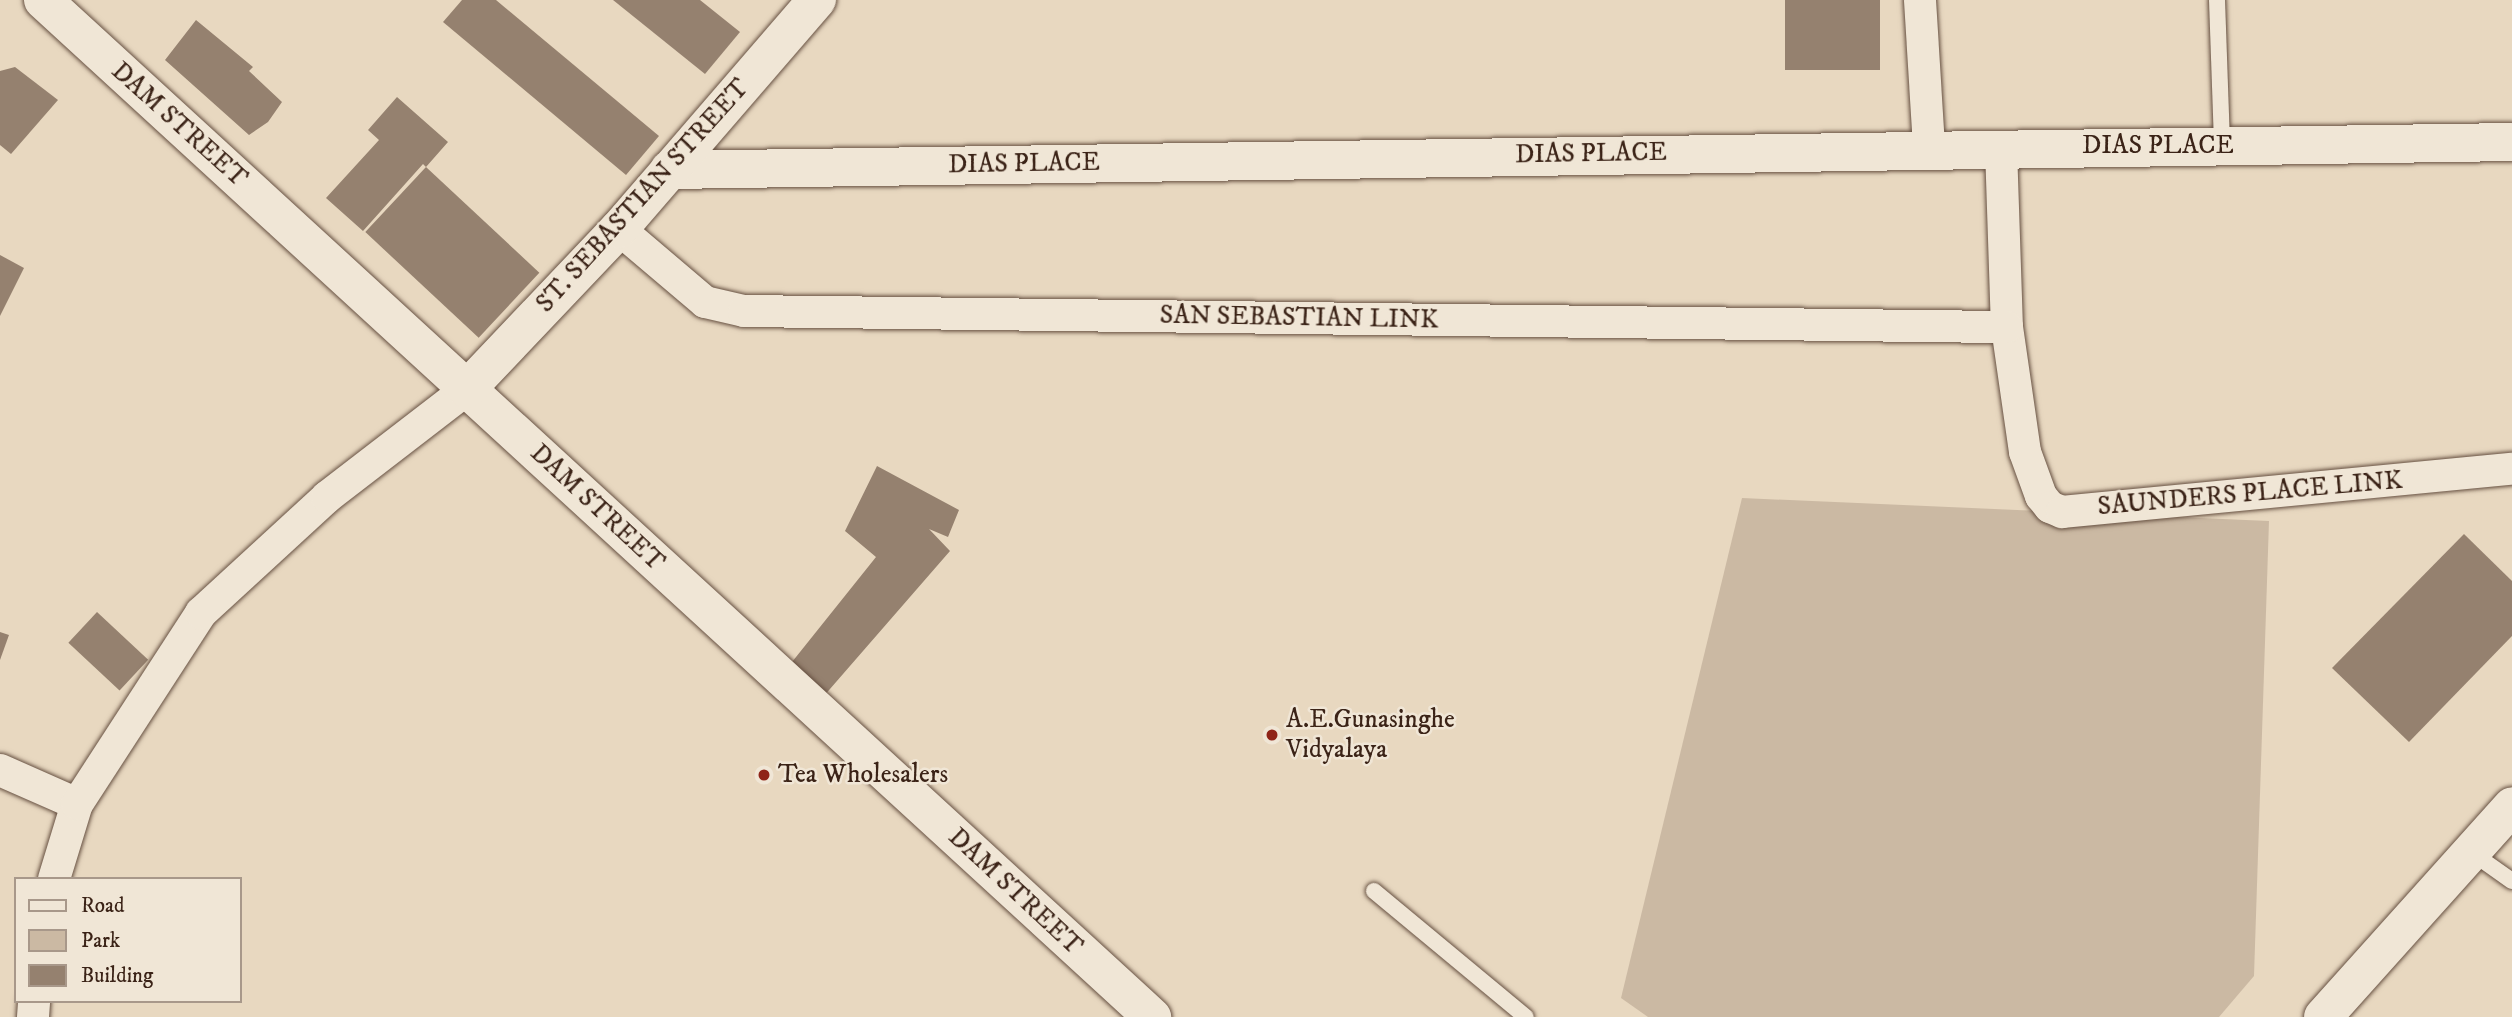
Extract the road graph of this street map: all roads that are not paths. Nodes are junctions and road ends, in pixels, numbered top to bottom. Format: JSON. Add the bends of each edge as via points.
{"nodes":[{"id":1,"x":43,"y":0,"type":"edge"},
{"id":2,"x":817,"y":0,"type":"edge"},
{"id":3,"x":1920,"y":0,"type":"edge"},
{"id":4,"x":2217,"y":0,"type":"edge"},
{"id":5,"x":2512,"y":142,"type":"edge"},
{"id":6,"x":2222,"y":146,"type":"junction"},
{"id":7,"x":2001,"y":148,"type":"junction"},
{"id":8,"x":1929,"y":149,"type":"junction"},
{"id":9,"x":669,"y":170,"type":"junction"},
{"id":10,"x":619,"y":229,"type":"junction"},
{"id":11,"x":2007,"y":327,"type":"junction"},
{"id":12,"x":467,"y":388,"type":"junction"},
{"id":13,"x":2512,"y":469,"type":"edge"},
{"id":14,"x":0,"y":770,"type":"edge"},
{"id":15,"x":78,"y":804,"type":"junction"},
{"id":16,"x":2512,"y":806,"type":"edge"},
{"id":17,"x":2470,"y":851,"type":"junction"},
{"id":18,"x":55,"y":877,"type":"edge"},
{"id":19,"x":2512,"y":881,"type":"edge"},
{"id":20,"x":1374,"y":891,"type":"dead end"},
{"id":21,"x":1152,"y":1017,"type":"edge"},
{"id":22,"x":1526,"y":1017,"type":"edge"},
{"id":23,"x":2323,"y":1017,"type":"edge"}],
"edges":[{"from":1,"to":12,"type":"street","name":"DAM STREET"},
{"from":2,"to":9,"type":"street","name":"ST. SEBASTIAN STREET"},
{"from":3,"to":8,"type":"street"},
{"from":4,"to":6,"type":"lane"},
{"from":5,"to":6,"type":"street","name":"DIAS PLACE"},
{"from":6,"to":7,"type":"street","name":"DIAS PLACE"},
{"from":7,"to":8,"type":"street","name":"DIAS PLACE"},
{"from":7,"to":11,"type":"street","name":"SAUNDERS PLACE LINK"},
{"from":8,"to":9,"type":"street","name":"DIAS PLACE"},
{"from":9,"to":10,"type":"street","name":"ST. SEBASTIAN STREET"},
{"from":10,"to":11,"type":"street","name":"SAN SEBASTIAN LINK","via":[[705,302],[744,311]]},
{"from":10,"to":12,"type":"street","name":"ST. SEBASTIAN STREET"},
{"from":11,"to":13,"type":"street","name":"SAUNDERS PLACE LINK","via":[[2025,452],[2041,496],[2062,512]]},
{"from":12,"to":15,"type":"street","via":[[327,498],[201,613]]},
{"from":12,"to":21,"type":"street","name":"DAM STREET"},
{"from":14,"to":15,"type":"street"},
{"from":15,"to":18,"type":"street"},
{"from":16,"to":17,"type":"street"},
{"from":17,"to":19,"type":"lane"},
{"from":17,"to":23,"type":"street"},
{"from":20,"to":22,"type":"lane"}]}
